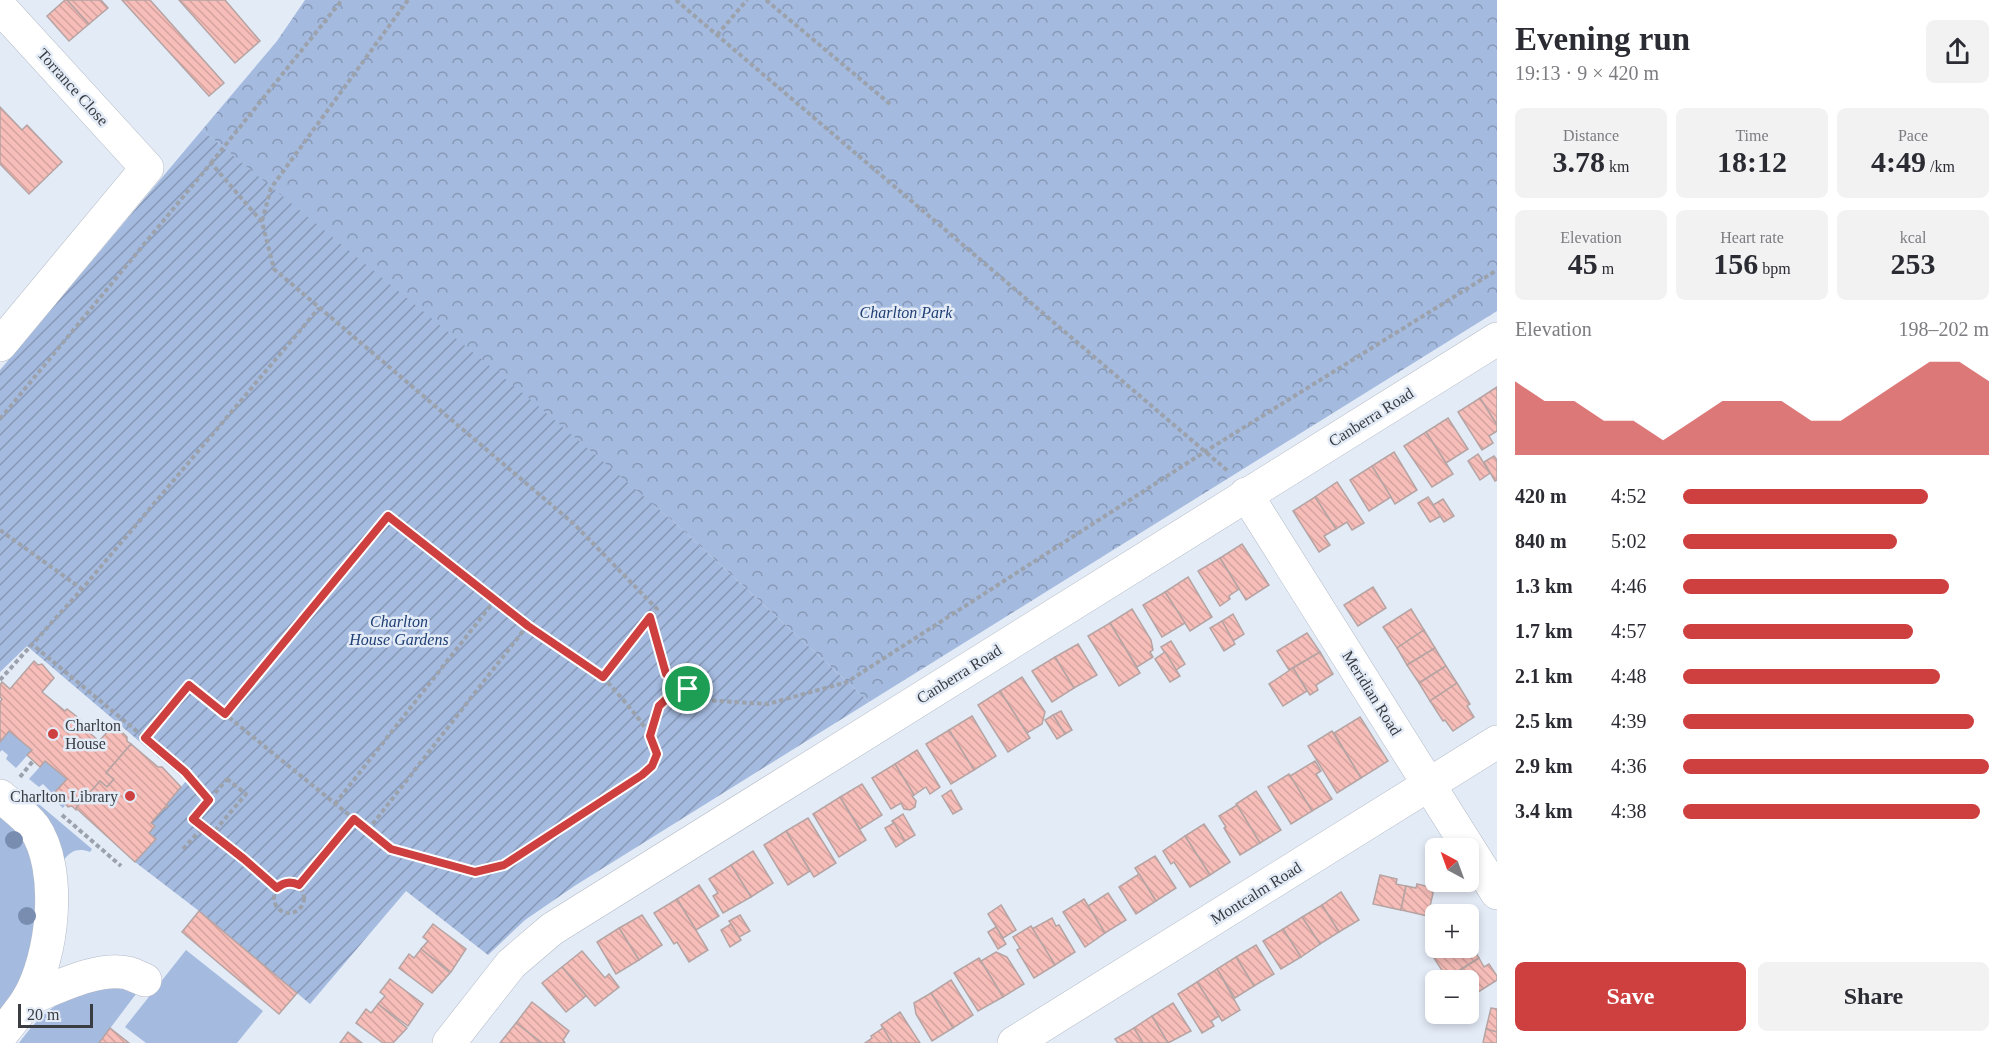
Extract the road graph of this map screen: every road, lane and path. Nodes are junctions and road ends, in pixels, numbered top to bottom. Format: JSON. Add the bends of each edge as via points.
{"nodes":[{"id":1,"x":342,"y":0,"type":"edge"},
{"id":2,"x":408,"y":0,"type":"edge"},
{"id":3,"x":676,"y":0,"type":"edge"},
{"id":4,"x":747,"y":0,"type":"edge"},
{"id":5,"x":766,"y":0,"type":"edge"},
{"id":6,"x":0,"y":7,"type":"edge"},
{"id":7,"x":717,"y":35,"type":"junction"},
{"id":8,"x":890,"y":104,"type":"dead end"},
{"id":9,"x":211,"y":163,"type":"junction"},
{"id":10,"x":262,"y":222,"type":"junction"},
{"id":11,"x":1497,"y":270,"type":"edge"},
{"id":12,"x":319,"y":308,"type":"junction"},
{"id":13,"x":1497,"y":339,"type":"edge"},
{"id":14,"x":0,"y":345,"type":"edge"},
{"id":15,"x":0,"y":419,"type":"edge"},
{"id":16,"x":1206,"y":451,"type":"junction"},
{"id":17,"x":1241,"y":486,"type":"junction"},
{"id":18,"x":0,"y":530,"type":"edge"},
{"id":19,"x":82,"y":588,"type":"junction"},
{"id":20,"x":495,"y":600,"type":"junction"},
{"id":21,"x":650,"y":617,"type":"junction"},
{"id":22,"x":528,"y":626,"type":"junction"},
{"id":23,"x":33,"y":645,"type":"junction"},
{"id":24,"x":603,"y":677,"type":"junction"},
{"id":25,"x":0,"y":680,"type":"edge"},
{"id":26,"x":688,"y":689,"type":"junction"},
{"id":27,"x":225,"y":714,"type":"junction"},
{"id":28,"x":650,"y":736,"type":"junction"},
{"id":29,"x":145,"y":738,"type":"junction"},
{"id":30,"x":1497,"y":742,"type":"edge"},
{"id":31,"x":33,"y":761,"type":"dead end"},
{"id":32,"x":1429,"y":785,"type":"junction"},
{"id":33,"x":7,"y":790,"type":"edge"},
{"id":34,"x":209,"y":800,"type":"junction"},
{"id":35,"x":335,"y":804,"type":"junction"},
{"id":36,"x":354,"y":819,"type":"junction"},
{"id":37,"x":203,"y":827,"type":"junction"},
{"id":38,"x":368,"y":830,"type":"junction"},
{"id":39,"x":213,"y":833,"type":"junction"},
{"id":40,"x":183,"y":849,"type":"dead end"},
{"id":41,"x":299,"y":885,"type":"junction"},
{"id":42,"x":277,"y":888,"type":"junction"},
{"id":43,"x":1497,"y":892,"type":"edge"},
{"id":44,"x":146,"y":980,"type":"dead end"},
{"id":45,"x":28,"y":999,"type":"junction"},
{"id":46,"x":0,"y":1036,"type":"edge"},
{"id":47,"x":449,"y":1043,"type":"edge"},
{"id":48,"x":1014,"y":1043,"type":"edge"}],
"edges":[{"from":1,"to":9,"type":"path"},
{"from":2,"to":10,"type":"path","via":[[271,188]]},
{"from":3,"to":7,"type":"path"},
{"from":4,"to":7,"type":"path"},
{"from":5,"to":8,"type":"path"},
{"from":6,"to":14,"type":"street","name":"Torrance Close","via":[[147,168]]},
{"from":7,"to":16,"type":"path"},
{"from":9,"to":10,"type":"path"},
{"from":9,"to":15,"type":"path"},
{"from":10,"to":12,"type":"path","via":[[274,269]]},
{"from":11,"to":16,"type":"path"},
{"from":12,"to":19,"type":"path"},
{"from":12,"to":21,"type":"path","via":[[574,524],[657,609]]},
{"from":13,"to":17,"type":"street","name":"Canberra Road"},
{"from":16,"to":17,"type":"path"},
{"from":16,"to":26,"type":"path","via":[[848,682],[768,704],[703,700]]},
{"from":17,"to":32,"type":"street","name":"Meridian Road"},
{"from":17,"to":47,"type":"street","name":"Canberra Road","via":[[552,929],[511,964]]},
{"from":18,"to":19,"type":"path"},
{"from":19,"to":23,"type":"path"},
{"from":20,"to":22,"type":"path"},
{"from":20,"to":27,"type":"path","via":[[388,516]]},
{"from":20,"to":35,"type":"path"},
{"from":21,"to":24,"type":"path"},
{"from":21,"to":26,"type":"path","via":[[666,674]]},
{"from":22,"to":24,"type":"path"},
{"from":22,"to":38,"type":"path"},
{"from":23,"to":25,"type":"path"},
{"from":23,"to":29,"type":"path"},
{"from":24,"to":28,"type":"path"},
{"from":26,"to":28,"type":"path","via":[[674,692],[659,706]]},
{"from":27,"to":29,"type":"path","via":[[189,685]]},
{"from":27,"to":35,"type":"path"},
{"from":28,"to":38,"type":"path","via":[[657,754],[642,775],[504,865],[475,872],[391,849]]},
{"from":29,"to":34,"type":"path","via":[[185,772]]},
{"from":30,"to":32,"type":"street","name":"Montcalm Road"},
{"from":31,"to":33,"type":"path"},
{"from":32,"to":43,"type":"street","name":"Meridian Road"},
{"from":32,"to":48,"type":"street","name":"Montcalm Road"},
{"from":33,"to":45,"type":"street","via":[[33,826],[49,861],[50,932]]},
{"from":34,"to":37,"type":"path","via":[[193,819]]},
{"from":34,"to":39,"type":"path","via":[[227,779],[246,794]]},
{"from":35,"to":36,"type":"path"},
{"from":36,"to":38,"type":"path"},
{"from":36,"to":41,"type":"path"},
{"from":37,"to":39,"type":"path"},
{"from":37,"to":40,"type":"path"},
{"from":39,"to":42,"type":"path"},
{"from":41,"to":42,"type":"path","via":[[285,883]]},
{"from":41,"to":42,"type":"path","via":[[304,894],[303,904],[291,913],[277,908]]},
{"from":44,"to":45,"type":"street","via":[[128,973],[108,972]]},
{"from":45,"to":46,"type":"street"}]}
